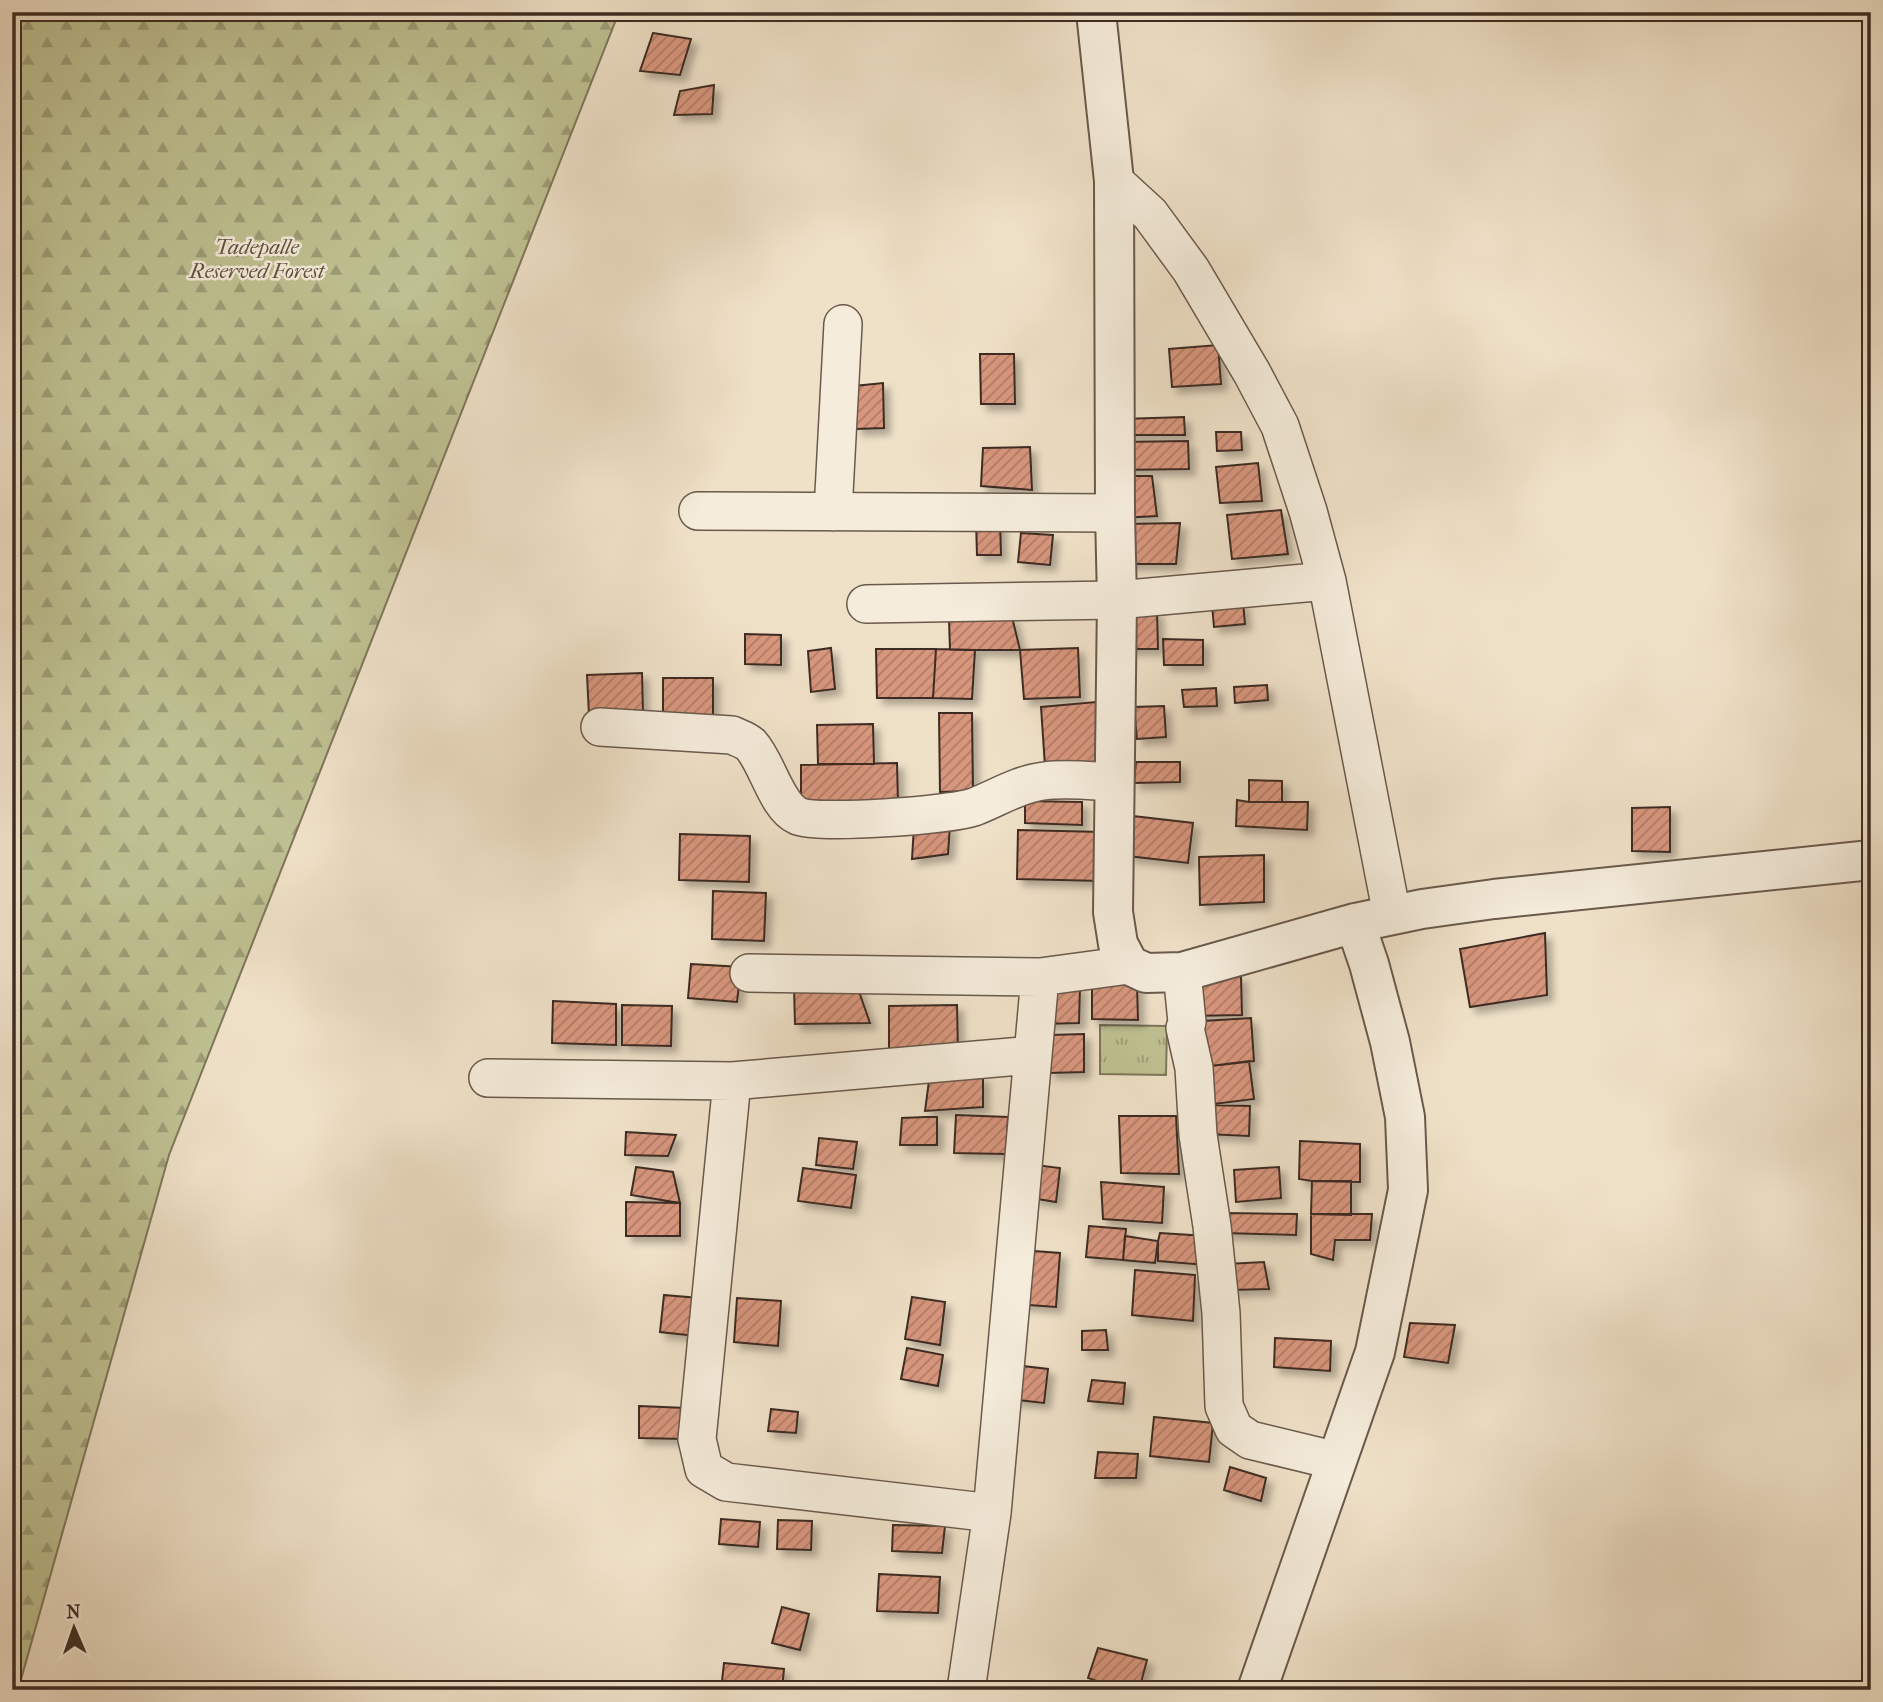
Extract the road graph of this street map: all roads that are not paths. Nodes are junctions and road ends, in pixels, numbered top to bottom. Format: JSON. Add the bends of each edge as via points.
{"nodes":[{"id":1,"x":1096,"y":12,"type":"edge"},
{"id":2,"x":1114,"y":181,"type":"junction"},
{"id":3,"x":843,"y":324,"type":"dead end"},
{"id":4,"x":698,"y":512,"type":"dead end"},
{"id":5,"x":833,"y":512,"type":"junction"},
{"id":6,"x":1115,"y":513,"type":"junction"},
{"id":7,"x":1327,"y":581,"type":"junction"},
{"id":8,"x":1117,"y":600,"type":"junction"},
{"id":9,"x":866,"y":604,"type":"dead end"},
{"id":10,"x":600,"y":727,"type":"dead end"},
{"id":11,"x":1114,"y":782,"type":"junction"},
{"id":12,"x":1871,"y":860,"type":"edge"},
{"id":13,"x":1392,"y":915,"type":"junction"},
{"id":14,"x":1355,"y":923,"type":"junction"},
{"id":15,"x":1129,"y":965,"type":"junction"},
{"id":16,"x":1182,"y":972,"type":"junction"},
{"id":17,"x":749,"y":973,"type":"dead end"},
{"id":18,"x":1040,"y":976,"type":"junction"},
{"id":19,"x":1032,"y":1055,"type":"junction"},
{"id":20,"x":488,"y":1078,"type":"dead end"},
{"id":21,"x":732,"y":1081,"type":"junction"},
{"id":22,"x":1337,"y":1461,"type":"junction"},
{"id":23,"x":992,"y":1513,"type":"junction"},
{"id":24,"x":966,"y":1690,"type":"edge"},
{"id":25,"x":1257,"y":1690,"type":"edge"}],
"edges":[{"from":1,"to":2,"type":"street"},
{"from":2,"to":6,"type":"street"},
{"from":2,"to":7,"type":"street","via":[[1150,214],[1191,270],[1252,373],[1280,426]]},
{"from":3,"to":5,"type":"street"},
{"from":4,"to":5,"type":"street"},
{"from":5,"to":6,"type":"street"},
{"from":6,"to":8,"type":"street"},
{"from":7,"to":8,"type":"street"},
{"from":7,"to":13,"type":"street"},
{"from":8,"to":9,"type":"street"},
{"from":8,"to":11,"type":"street"},
{"from":10,"to":11,"type":"street","via":[[732,735],[749,743],[765,764],[784,805],[797,816],[815,819],[916,816],[972,808],[1045,780]]},
{"from":11,"to":15,"type":"street","via":[[1113,912],[1118,944]]},
{"from":12,"to":13,"type":"street","via":[[1494,899]]},
{"from":13,"to":14,"type":"street"},
{"from":14,"to":16,"type":"street"},
{"from":14,"to":22,"type":"street","via":[[1405,1117],[1408,1190],[1375,1352]]},
{"from":15,"to":16,"type":"street","via":[[1146,973]]},
{"from":15,"to":18,"type":"street"},
{"from":16,"to":22,"type":"street","via":[[1221,1313],[1224,1406],[1234,1429],[1250,1440]]},
{"from":17,"to":18,"type":"street"},
{"from":18,"to":19,"type":"street"},
{"from":19,"to":21,"type":"street"},
{"from":19,"to":23,"type":"street"},
{"from":20,"to":21,"type":"street"},
{"from":21,"to":23,"type":"street","via":[[697,1439],[704,1469],[726,1482]]},
{"from":22,"to":25,"type":"street"},
{"from":23,"to":24,"type":"street"}]}
